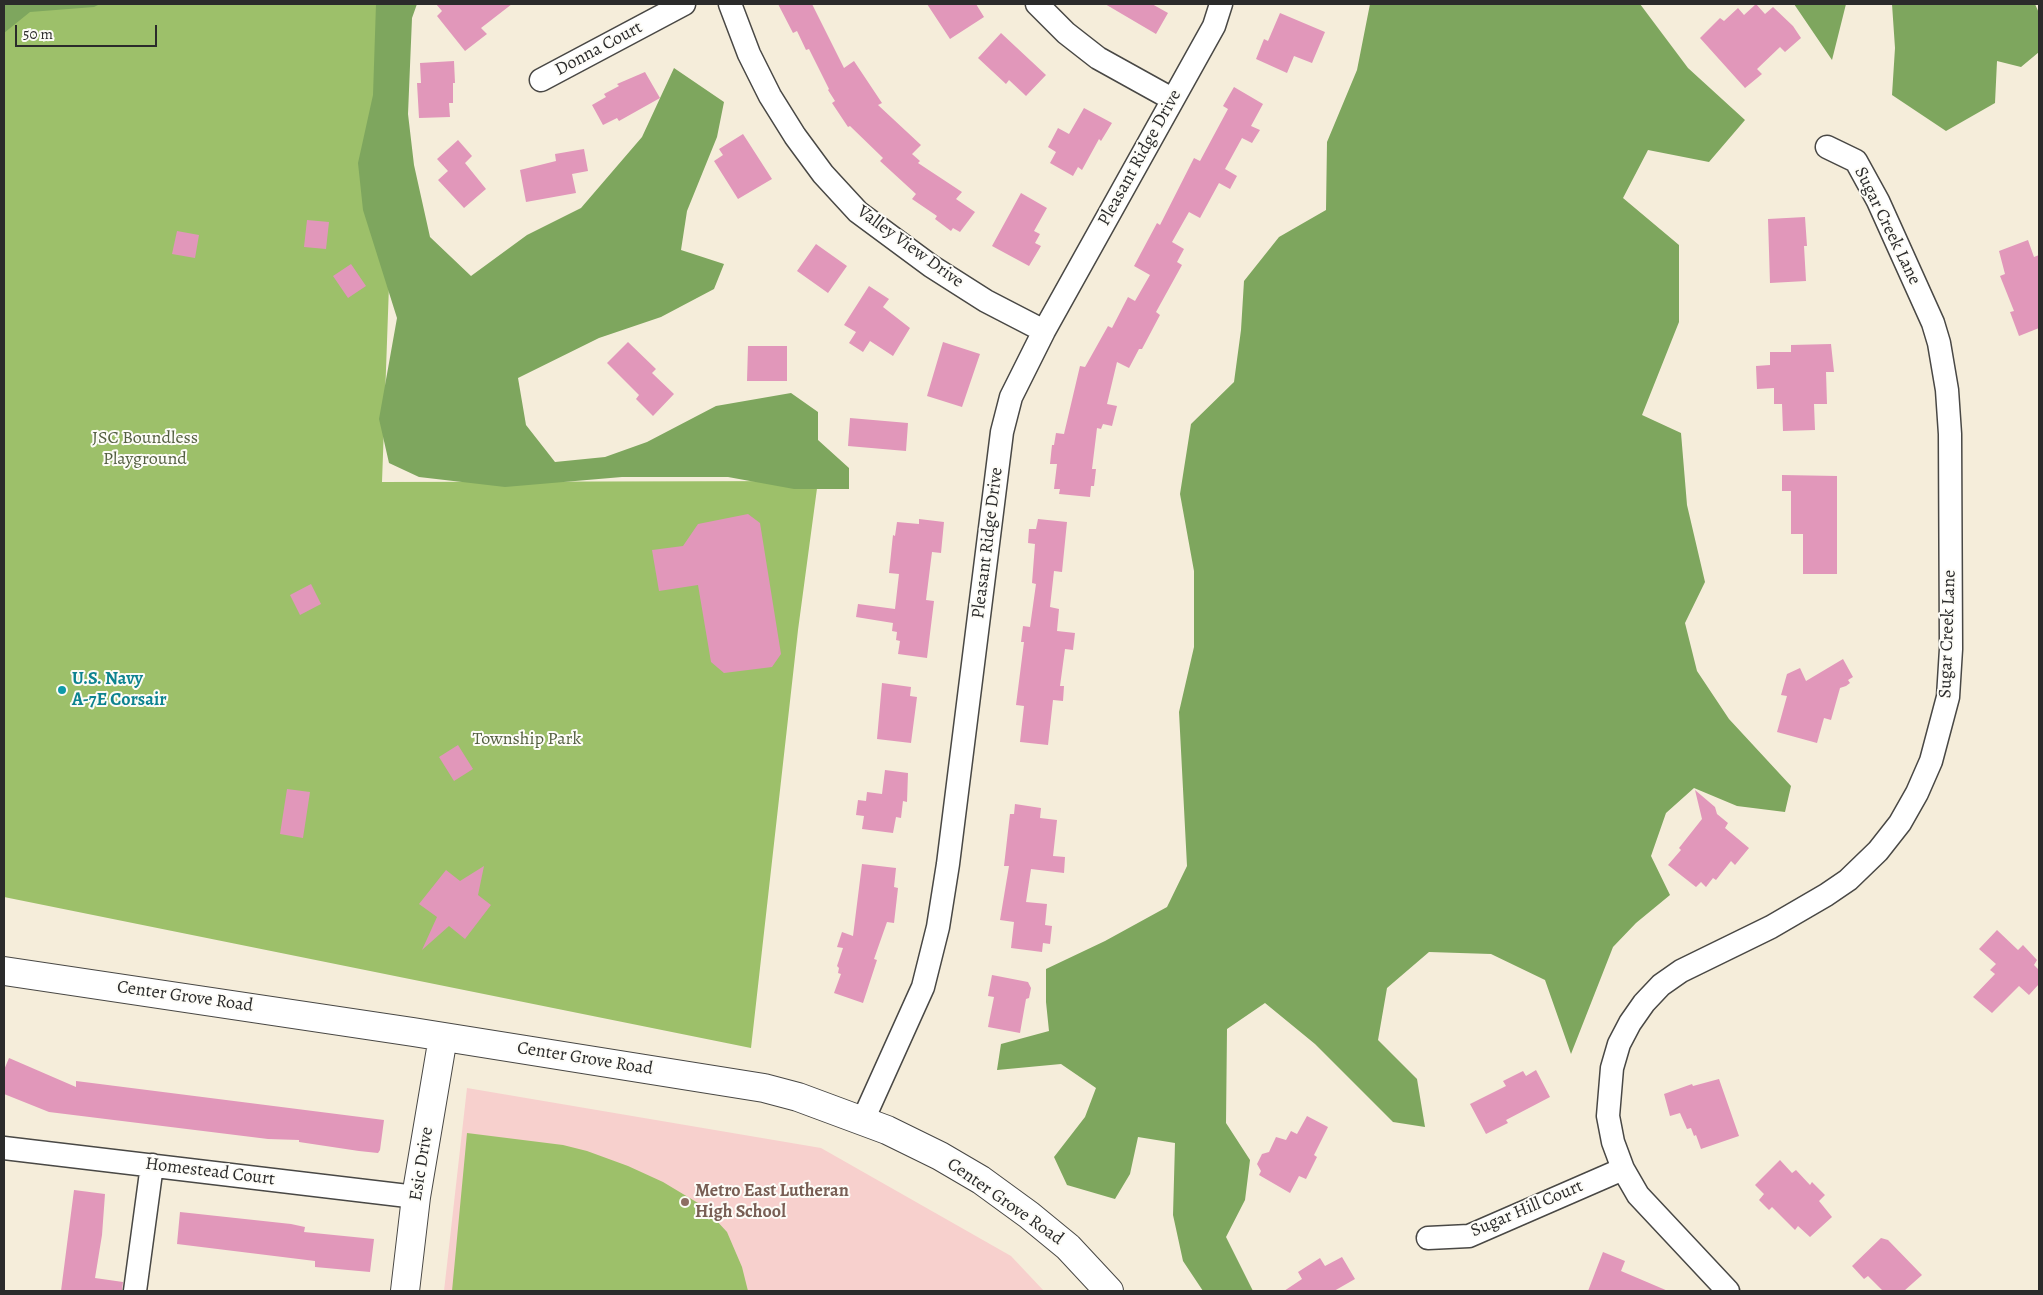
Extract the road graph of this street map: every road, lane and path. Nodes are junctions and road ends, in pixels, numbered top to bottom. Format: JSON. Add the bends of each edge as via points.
{"nodes":[{"id":1,"x":684,"y":4,"type":"edge"},
{"id":2,"x":730,"y":4,"type":"edge"},
{"id":3,"x":1038,"y":4,"type":"edge"},
{"id":4,"x":1221,"y":4,"type":"edge"},
{"id":5,"x":541,"y":80,"type":"dead end"},
{"id":6,"x":1172,"y":99,"type":"junction"},
{"id":7,"x":1827,"y":147,"type":"dead end"},
{"id":8,"x":1044,"y":331,"type":"junction"},
{"id":9,"x":4,"y":971,"type":"edge"},
{"id":10,"x":443,"y":1037,"type":"junction"},
{"id":11,"x":863,"y":1120,"type":"junction"},
{"id":12,"x":4,"y":1148,"type":"edge"},
{"id":13,"x":152,"y":1165,"type":"junction"},
{"id":14,"x":1622,"y":1169,"type":"junction"},
{"id":15,"x":416,"y":1197,"type":"junction"},
{"id":16,"x":1428,"y":1238,"type":"dead end"},
{"id":17,"x":135,"y":1291,"type":"edge"},
{"id":18,"x":405,"y":1291,"type":"edge"},
{"id":19,"x":1109,"y":1291,"type":"edge"},
{"id":20,"x":1728,"y":1291,"type":"edge"}],
"edges":[{"from":1,"to":5,"type":"street","name":"Donna Court"},
{"from":2,"to":8,"type":"street","name":"Valley View Drive","via":[[749,54],[770,96],[823,174],[858,212],[930,266]]},
{"from":3,"to":6,"type":"street","via":[[1066,33],[1098,58]]},
{"from":4,"to":6,"type":"street","name":"Pleasant Ridge Drive","via":[[1214,26]]},
{"from":6,"to":8,"type":"street","name":"Pleasant Ridge Drive"},
{"from":7,"to":14,"type":"street","name":"Sugar Creek Lane","via":[[1856,161],[1878,201],[1939,343],[1950,434],[1951,649],[1948,697],[1931,761],[1917,793],[1900,823],[1878,850],[1848,880],[1826,895],[1681,971],[1656,991],[1630,1023],[1619,1044],[1608,1098],[1613,1142]]},
{"from":8,"to":11,"type":"street","name":"Pleasant Ridge Drive","via":[[1012,397],[1002,432],[938,927],[923,987]]},
{"from":9,"to":10,"type":"street","name":"Center Grove Road"},
{"from":10,"to":11,"type":"street","name":"Center Grove Road","via":[[764,1088]]},
{"from":10,"to":15,"type":"street","name":"Esic Drive"},
{"from":11,"to":19,"type":"street","name":"Center Grove Road","via":[[940,1156],[981,1180],[1068,1247]]},
{"from":12,"to":13,"type":"street","name":"Homestead Court"},
{"from":13,"to":15,"type":"street","name":"Homestead Court"},
{"from":13,"to":17,"type":"street"},
{"from":14,"to":16,"type":"street","name":"Sugar Hill Court","via":[[1469,1236]]},
{"from":14,"to":20,"type":"street","name":"Sugar Creek Lane","via":[[1638,1195]]},
{"from":15,"to":18,"type":"street","name":"Esic Drive"}]}
